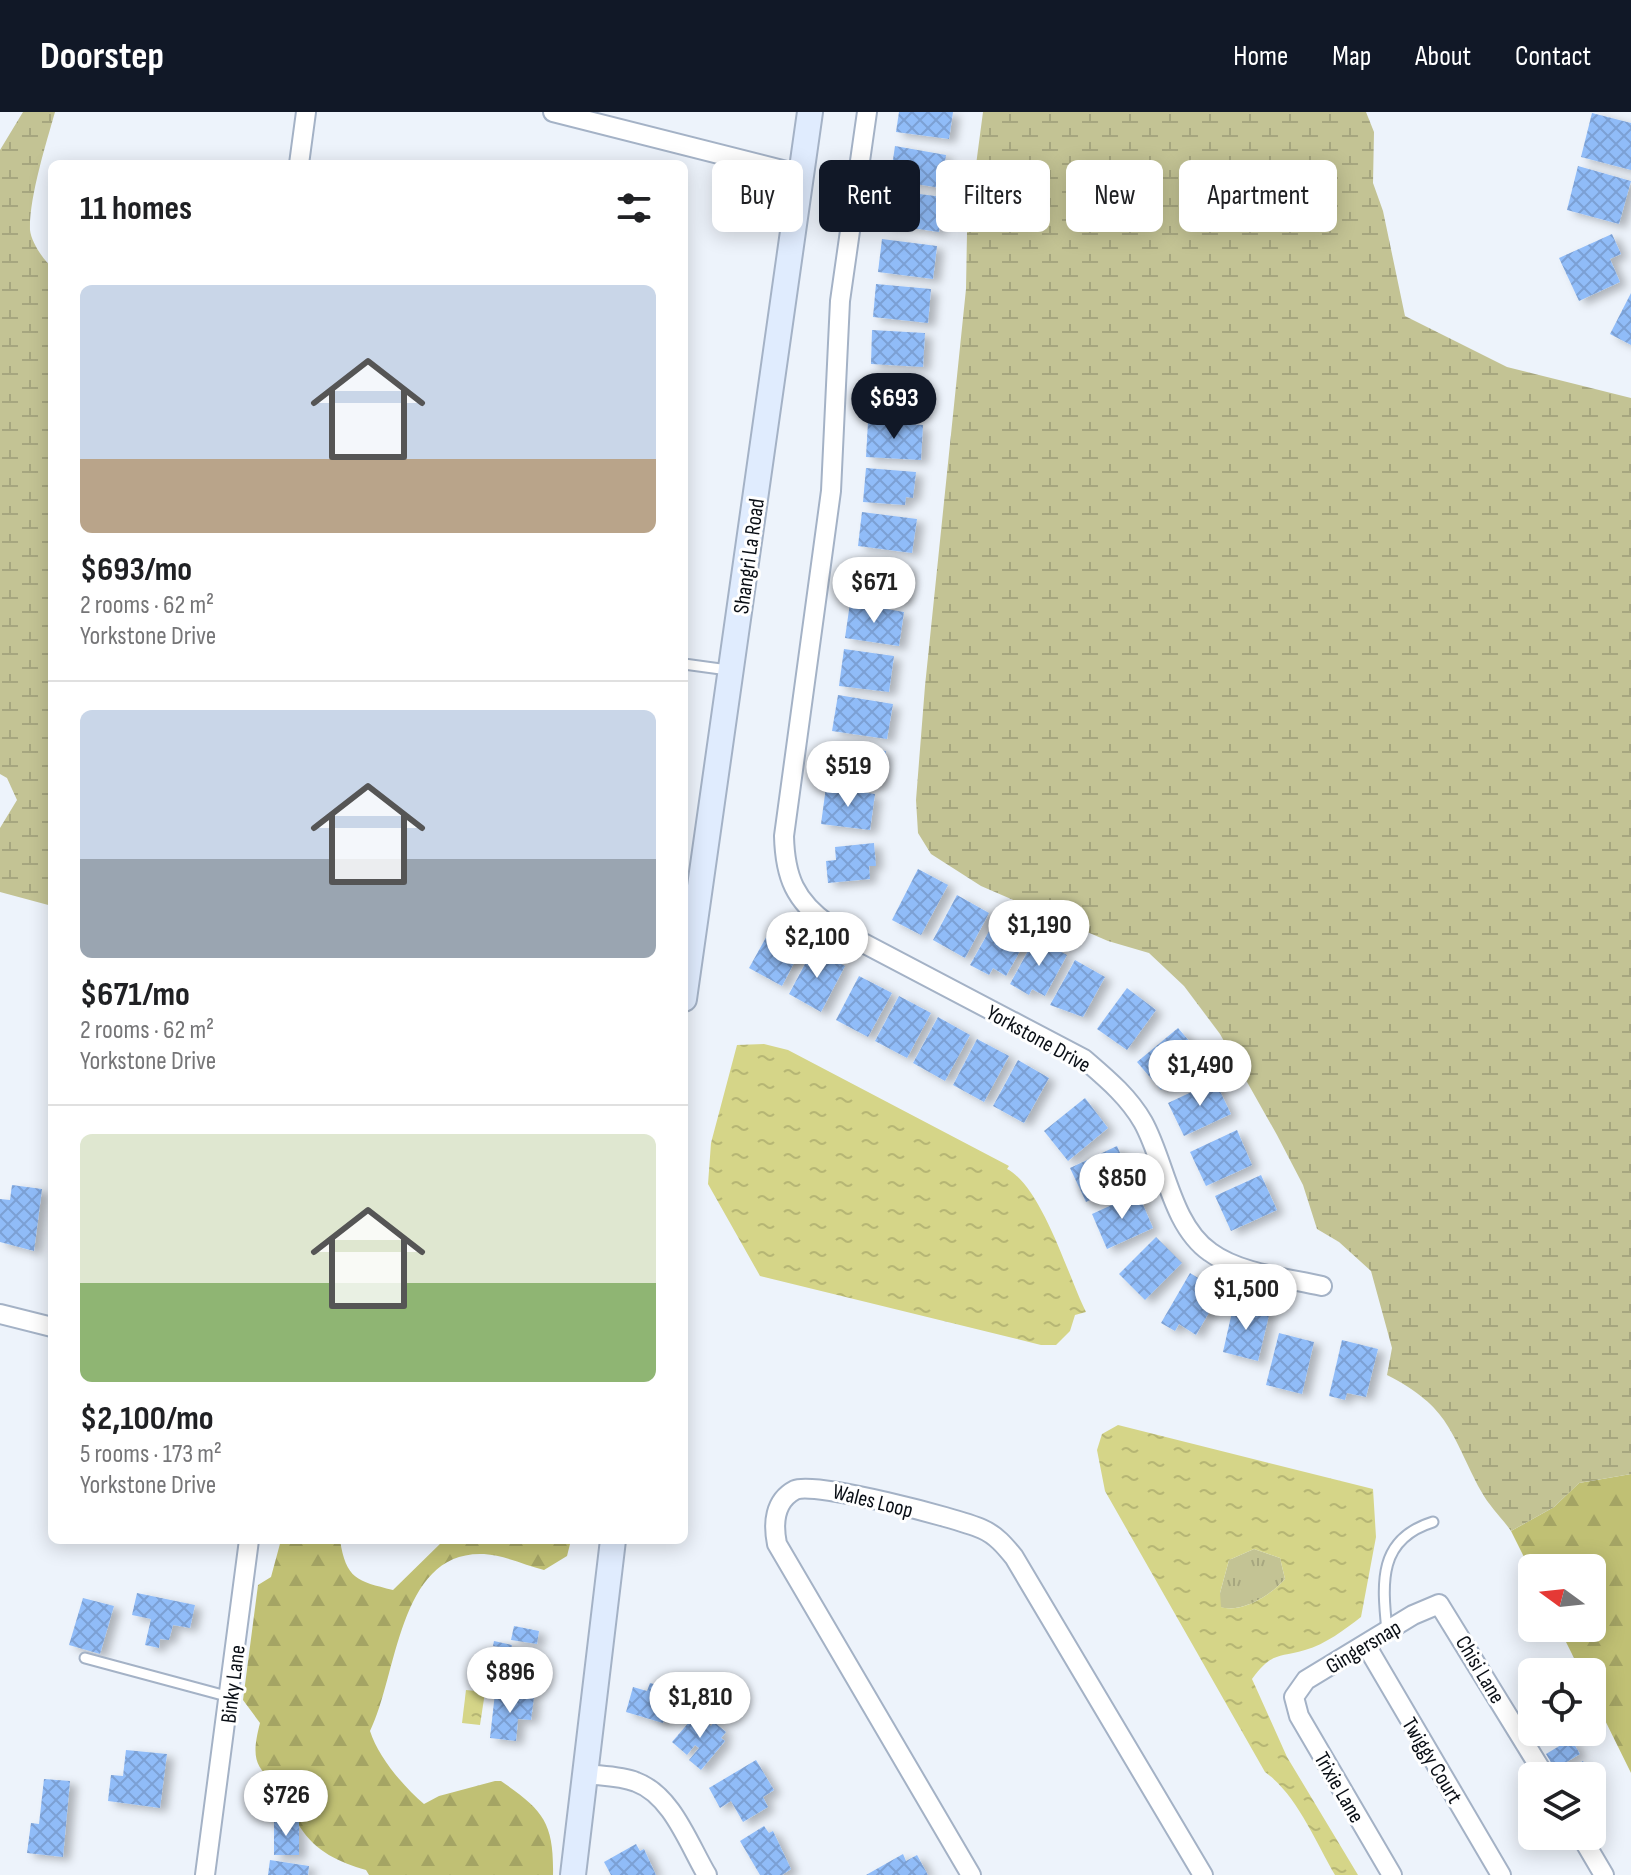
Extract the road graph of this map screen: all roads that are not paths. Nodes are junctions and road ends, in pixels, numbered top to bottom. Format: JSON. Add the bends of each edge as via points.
{"nodes":[{"id":1,"x":306,"y":112,"type":"edge"},
{"id":2,"x":553,"y":112,"type":"edge"},
{"id":3,"x":810,"y":112,"type":"edge"},
{"id":4,"x":867,"y":112,"type":"edge"},
{"id":5,"x":300,"y":160,"type":"edge"},
{"id":6,"x":743,"y":160,"type":"edge"},
{"id":7,"x":803,"y":167,"type":"edge"},
{"id":8,"x":794,"y":232,"type":"edge"},
{"id":9,"x":688,"y":665,"type":"edge"},
{"id":10,"x":731,"y":670,"type":"junction"},
{"id":11,"x":688,"y":971,"type":"edge"},
{"id":12,"x":1322,"y":1286,"type":"dead end"},
{"id":13,"x":0,"y":1314,"type":"edge"},
{"id":14,"x":48,"y":1326,"type":"edge"},
{"id":15,"x":1433,"y":1522,"type":"dead end"},
{"id":16,"x":249,"y":1544,"type":"edge"},
{"id":17,"x":613,"y":1544,"type":"edge"},
{"id":18,"x":1439,"y":1604,"type":"joint"},
{"id":19,"x":1387,"y":1631,"type":"junction"},
{"id":20,"x":1366,"y":1645,"type":"junction"},
{"id":21,"x":85,"y":1658,"type":"dead end"},
{"id":22,"x":230,"y":1697,"type":"junction"},
{"id":23,"x":1294,"y":1697,"type":"joint"},
{"id":24,"x":1536,"y":1762,"type":"edge"},
{"id":25,"x":586,"y":1774,"type":"junction"},
{"id":26,"x":1589,"y":1850,"type":"edge"},
{"id":27,"x":205,"y":1875,"type":"edge"},
{"id":28,"x":573,"y":1875,"type":"edge"},
{"id":29,"x":707,"y":1875,"type":"edge"},
{"id":30,"x":971,"y":1875,"type":"edge"},
{"id":31,"x":1203,"y":1875,"type":"edge"},
{"id":32,"x":1392,"y":1875,"type":"edge"},
{"id":33,"x":1501,"y":1875,"type":"edge"},
{"id":34,"x":1604,"y":1875,"type":"edge"}],
"edges":[{"from":1,"to":5,"type":"street"},
{"from":2,"to":6,"type":"street"},
{"from":3,"to":7,"type":"street","name":"Shangri La Road"},
{"from":4,"to":12,"type":"street","name":"Yorkstone Drive","via":[[840,301],[831,491],[784,836],[793,891],[829,925],[1084,1059],[1110,1081],[1143,1122],[1187,1225],[1209,1252],[1236,1265]]},
{"from":8,"to":10,"type":"street","name":"Shangri La Road"},
{"from":9,"to":10,"type":"lane"},
{"from":10,"to":11,"type":"street","name":"Shangri La Road"},
{"from":13,"to":14,"type":"street"},
{"from":15,"to":19,"type":"lane","via":[[1406,1533],[1392,1552],[1385,1577]]},
{"from":16,"to":22,"type":"street","name":"Binky Lane"},
{"from":17,"to":25,"type":"street"},
{"from":18,"to":19,"type":"street","name":"Gingersnap"},
{"from":18,"to":24,"type":"street","name":"Chisi Lane"},
{"from":19,"to":20,"type":"street","name":"Gingersnap"},
{"from":20,"to":23,"type":"street","name":"Gingersnap","via":[[1306,1680]]},
{"from":20,"to":33,"type":"street","name":"Twiggy Court"},
{"from":21,"to":22,"type":"lane"},
{"from":22,"to":27,"type":"street","name":"Binky Lane"},
{"from":23,"to":32,"type":"street","name":"Trixie Lane","via":[[1299,1716]]},
{"from":25,"to":28,"type":"street"},
{"from":25,"to":29,"type":"street","via":[[636,1782],[653,1792]]},
{"from":26,"to":34,"type":"street"},
{"from":30,"to":31,"type":"street","name":"Wales Loop","via":[[777,1544],[773,1525],[779,1505],[795,1490],[817,1486],[982,1529],[1001,1540]]}]}
